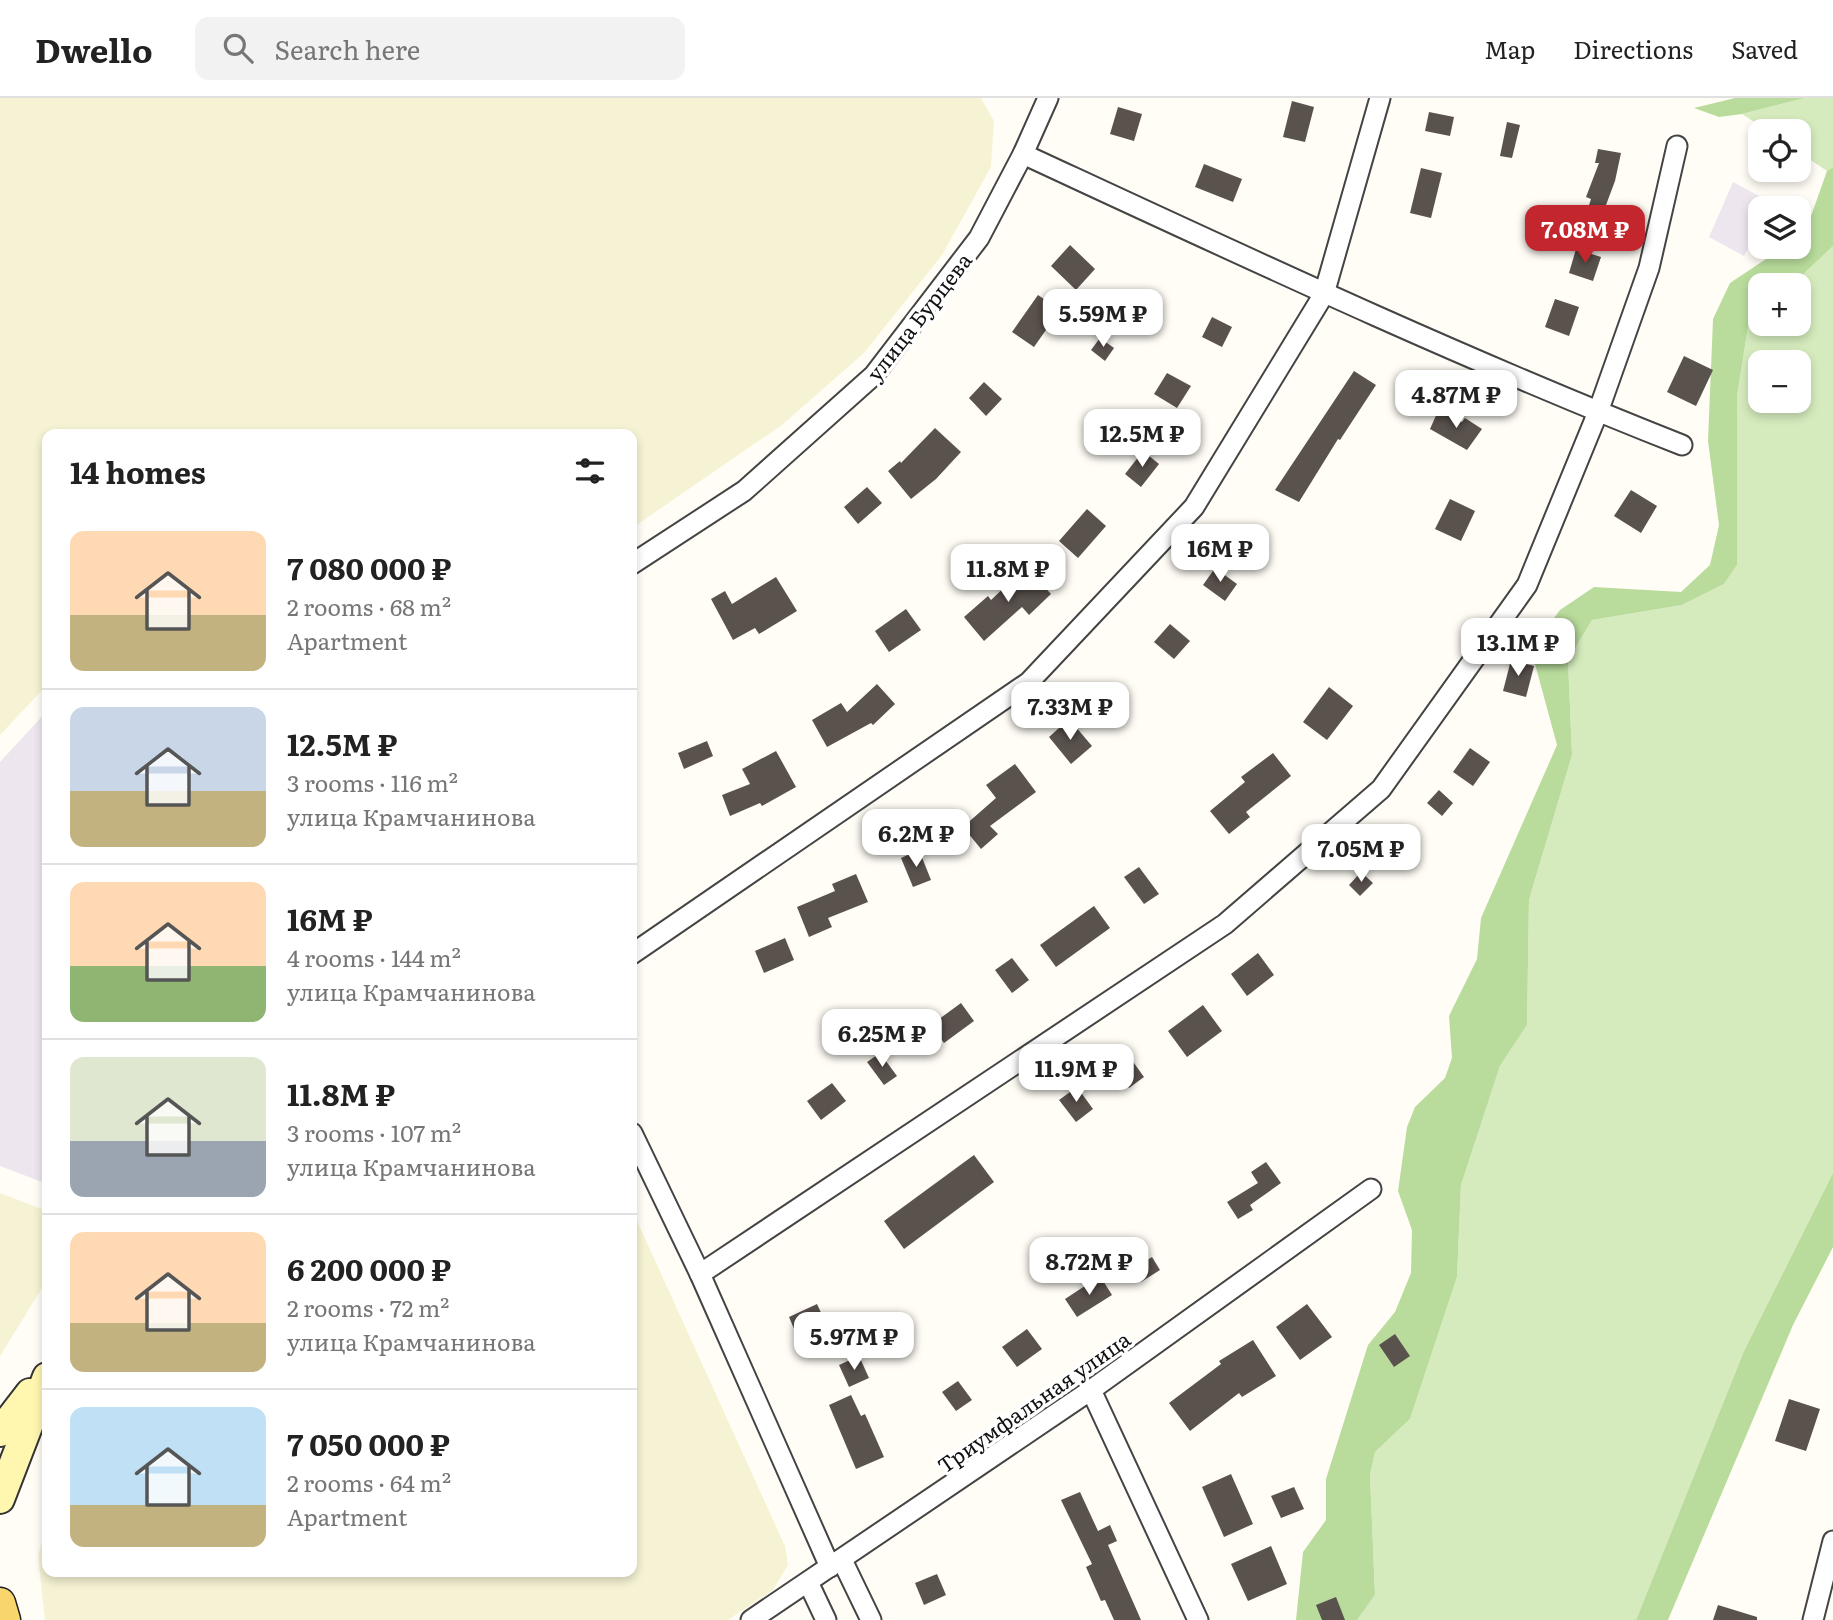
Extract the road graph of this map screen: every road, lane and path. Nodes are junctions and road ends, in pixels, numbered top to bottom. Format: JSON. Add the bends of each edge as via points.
{"nodes":[{"id":1,"x":1048,"y":98,"type":"edge"},
{"id":2,"x":1380,"y":98,"type":"edge"},
{"id":3,"x":1677,"y":146,"type":"dead end"},
{"id":4,"x":1023,"y":154,"type":"junction"},
{"id":5,"x":1324,"y":294,"type":"junction"},
{"id":6,"x":1598,"y":412,"type":"junction"},
{"id":7,"x":1682,"y":445,"type":"dead end"},
{"id":8,"x":637,"y":561,"type":"edge"},
{"id":9,"x":637,"y":951,"type":"edge"},
{"id":10,"x":637,"y":1143,"type":"edge"},
{"id":11,"x":1371,"y":1189,"type":"dead end"},
{"id":12,"x":700,"y":1274,"type":"junction"},
{"id":13,"x":42,"y":1377,"type":"edge"},
{"id":14,"x":42,"y":1390,"type":"edge"},
{"id":15,"x":1091,"y":1390,"type":"junction"},
{"id":16,"x":0,"y":1432,"type":"edge"},
{"id":17,"x":0,"y":1499,"type":"edge"},
{"id":18,"x":1833,"y":1541,"type":"edge"},
{"id":19,"x":836,"y":1564,"type":"junction"},
{"id":20,"x":808,"y":1582,"type":"junction"},
{"id":21,"x":0,"y":1603,"type":"edge"},
{"id":22,"x":5,"y":1620,"type":"edge"},
{"id":23,"x":751,"y":1620,"type":"edge"},
{"id":24,"x":825,"y":1620,"type":"edge"},
{"id":25,"x":871,"y":1620,"type":"edge"},
{"id":26,"x":1198,"y":1620,"type":"edge"},
{"id":27,"x":1813,"y":1620,"type":"edge"}],
"edges":[{"from":1,"to":4,"type":"street","name":"улица Бурцева"},
{"from":2,"to":5,"type":"street"},
{"from":3,"to":6,"type":"street","via":[[1649,268]]},
{"from":4,"to":5,"type":"street"},
{"from":4,"to":8,"type":"street","name":"улица Бурцева","via":[[979,238],[874,375],[744,491]]},
{"from":5,"to":6,"type":"street"},
{"from":5,"to":9,"type":"street","via":[[1194,507],[1029,682]]},
{"from":6,"to":7,"type":"street"},
{"from":6,"to":12,"type":"street","via":[[1527,585],[1381,789],[1225,924]]},
{"from":10,"to":12,"type":"street"},
{"from":11,"to":15,"type":"street","name":"Триумфальная улица"},
{"from":12,"to":19,"type":"street"},
{"from":13,"to":16,"type":"street"},
{"from":14,"to":17,"type":"street"},
{"from":15,"to":19,"type":"street","name":"Триумфальная улица"},
{"from":15,"to":26,"type":"street"},
{"from":18,"to":27,"type":"street"},
{"from":19,"to":20,"type":"street","name":"Триумфальная улица"},
{"from":19,"to":25,"type":"street"},
{"from":20,"to":23,"type":"street","name":"Триумфальная улица"},
{"from":20,"to":24,"type":"street"},
{"from":21,"to":22,"type":"main road"}]}
